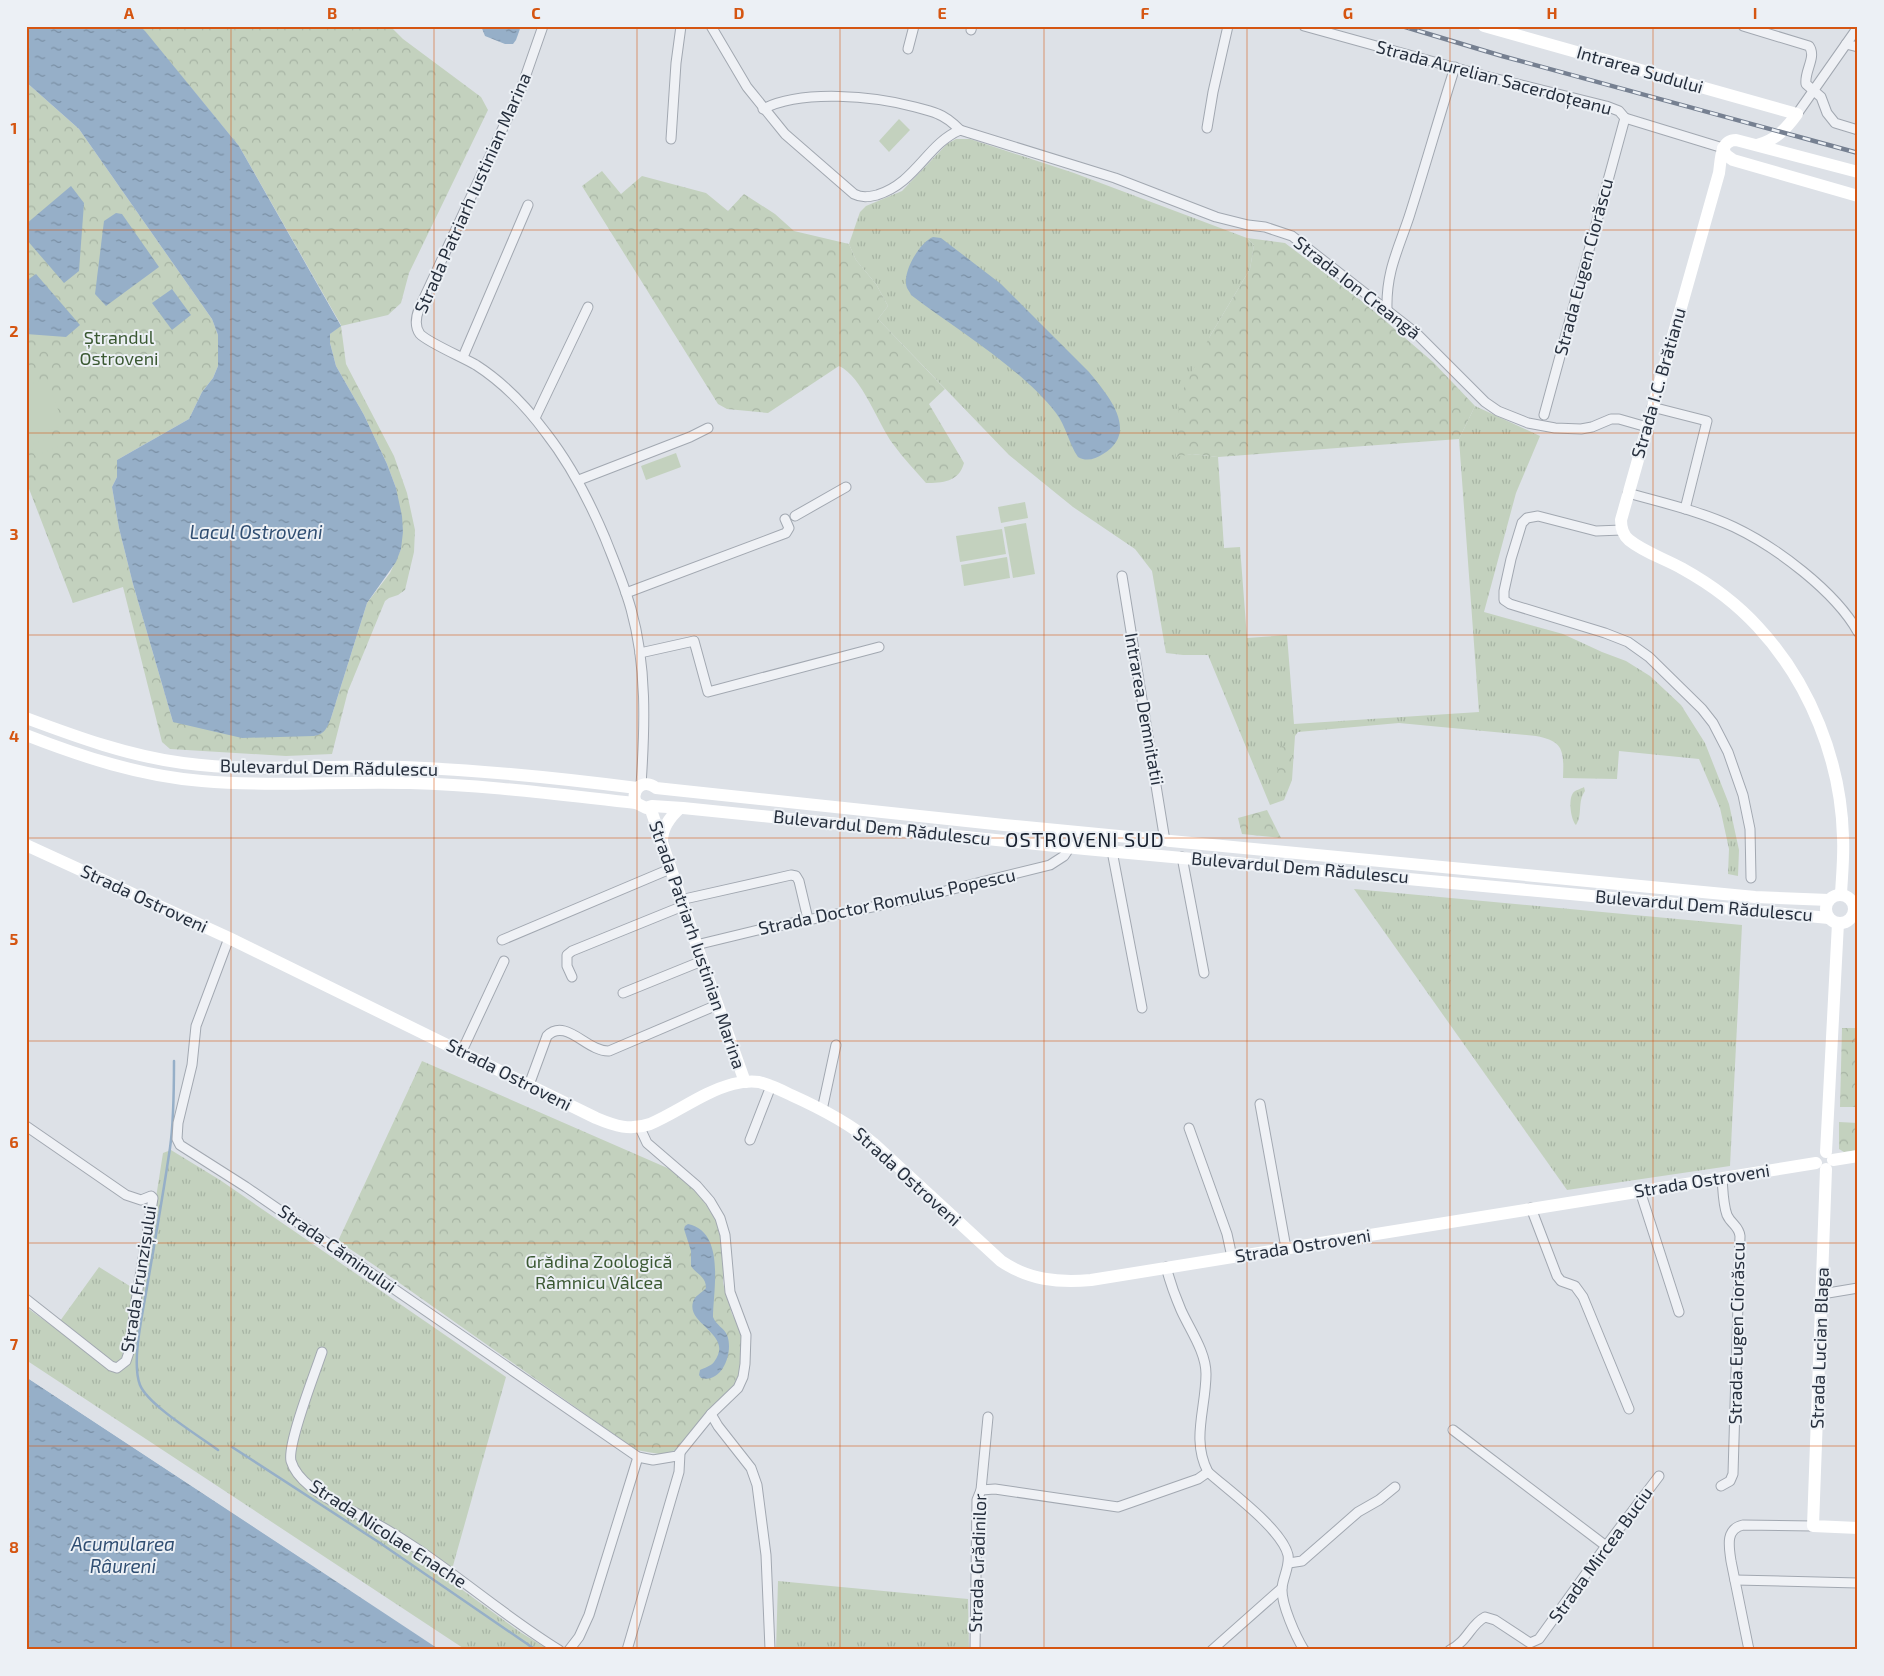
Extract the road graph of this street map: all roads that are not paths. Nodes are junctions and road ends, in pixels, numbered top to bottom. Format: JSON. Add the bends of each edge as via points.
{"nodes":[{"id":1,"x":543,"y":26,"type":"edge"},
{"id":2,"x":681,"y":26,"type":"edge"},
{"id":3,"x":710,"y":26,"type":"edge"},
{"id":4,"x":914,"y":26,"type":"edge"},
{"id":5,"x":1228,"y":26,"type":"edge"},
{"id":6,"x":1304,"y":26,"type":"edge"},
{"id":7,"x":1484,"y":26,"type":"edge"},
{"id":8,"x":1743,"y":26,"type":"edge"},
{"id":9,"x":1858,"y":27,"type":"edge"},
{"id":10,"x":1846,"y":44,"type":"junction"},
{"id":11,"x":1858,"y":47,"type":"edge"},
{"id":12,"x":908,"y":49,"type":"dead end"},
{"id":13,"x":1455,"y":67,"type":"junction"},
{"id":14,"x":1814,"y":90,"type":"junction"},
{"id":15,"x":763,"y":109,"type":"junction"},
{"id":16,"x":1797,"y":114,"type":"junction"},
{"id":17,"x":1625,"y":118,"type":"junction"},
{"id":18,"x":1207,"y":128,"type":"dead end"},
{"id":19,"x":960,"y":130,"type":"junction"},
{"id":20,"x":1785,"y":130,"type":"junction"},
{"id":21,"x":1858,"y":130,"type":"edge"},
{"id":22,"x":670,"y":139,"type":"dead end"},
{"id":23,"x":1757,"y":145,"type":"junction"},
{"id":24,"x":1724,"y":148,"type":"junction"},
{"id":25,"x":1785,"y":153,"type":"junction"},
{"id":26,"x":1833,"y":166,"type":"junction"},
{"id":27,"x":1858,"y":172,"type":"edge"},
{"id":28,"x":1826,"y":188,"type":"junction"},
{"id":29,"x":1858,"y":196,"type":"edge"},
{"id":30,"x":528,"y":205,"type":"dead end"},
{"id":31,"x":588,"y":307,"type":"dead end"},
{"id":32,"x":1387,"y":309,"type":"junction"},
{"id":33,"x":463,"y":357,"type":"junction"},
{"id":34,"x":1652,"y":406,"type":"junction"},
{"id":35,"x":1544,"y":415,"type":"dead end"},
{"id":36,"x":535,"y":418,"type":"junction"},
{"id":37,"x":1647,"y":427,"type":"junction"},
{"id":38,"x":708,"y":428,"type":"dead end"},
{"id":39,"x":578,"y":480,"type":"junction"},
{"id":40,"x":846,"y":487,"type":"dead end"},
{"id":41,"x":1628,"y":493,"type":"junction"},
{"id":42,"x":1685,"y":509,"type":"junction"},
{"id":43,"x":795,"y":516,"type":"dead end"},
{"id":44,"x":785,"y":519,"type":"dead end"},
{"id":45,"x":1622,"y":530,"type":"junction"},
{"id":46,"x":1122,"y":576,"type":"dead end"},
{"id":47,"x":626,"y":593,"type":"junction"},
{"id":48,"x":1858,"y":632,"type":"edge"},
{"id":49,"x":878,"y":647,"type":"dead end"},
{"id":50,"x":640,"y":653,"type":"junction"},
{"id":51,"x":26,"y":718,"type":"edge"},
{"id":52,"x":26,"y":735,"type":"edge"},
{"id":53,"x":646,"y":787,"type":"junction"},
{"id":54,"x":636,"y":803,"type":"junction"},
{"id":55,"x":651,"y":807,"type":"junction"},
{"id":56,"x":680,"y":808,"type":"junction"},
{"id":57,"x":1165,"y":841,"type":"junction"},
{"id":58,"x":662,"y":844,"type":"junction"},
{"id":59,"x":26,"y":845,"type":"edge"},
{"id":60,"x":1070,"y":847,"type":"junction"},
{"id":61,"x":1112,"y":851,"type":"junction"},
{"id":62,"x":1324,"y":856,"type":"junction"},
{"id":63,"x":1182,"y":857,"type":"junction"},
{"id":64,"x":670,"y":869,"type":"junction"},
{"id":65,"x":1323,"y":870,"type":"junction"},
{"id":66,"x":1751,"y":878,"type":"dead end"},
{"id":67,"x":1835,"y":897,"type":"junction"},
{"id":68,"x":1855,"y":902,"type":"edge"},
{"id":69,"x":682,"y":903,"type":"junction"},
{"id":70,"x":1855,"y":918,"type":"edge"},
{"id":71,"x":808,"y":919,"type":"junction"},
{"id":72,"x":1833,"y":920,"type":"junction"},
{"id":73,"x":229,"y":938,"type":"junction"},
{"id":74,"x":502,"y":940,"type":"dead end"},
{"id":75,"x":696,"y":945,"type":"junction"},
{"id":76,"x":504,"y":961,"type":"dead end"},
{"id":77,"x":702,"y":961,"type":"junction"},
{"id":78,"x":1204,"y":973,"type":"dead end"},
{"id":79,"x":572,"y":977,"type":"dead end"},
{"id":80,"x":623,"y":993,"type":"dead end"},
{"id":81,"x":717,"y":1005,"type":"junction"},
{"id":82,"x":1142,"y":1008,"type":"dead end"},
{"id":83,"x":836,"y":1045,"type":"dead end"},
{"id":84,"x":462,"y":1051,"type":"junction"},
{"id":85,"x":745,"y":1082,"type":"junction"},
{"id":86,"x":529,"y":1085,"type":"junction"},
{"id":87,"x":771,"y":1086,"type":"junction"},
{"id":88,"x":1260,"y":1104,"type":"dead end"},
{"id":89,"x":822,"y":1110,"type":"junction"},
{"id":90,"x":26,"y":1126,"type":"edge"},
{"id":91,"x":640,"y":1128,"type":"junction"},
{"id":92,"x":1189,"y":1128,"type":"dead end"},
{"id":93,"x":750,"y":1140,"type":"dead end"},
{"id":94,"x":1858,"y":1156,"type":"edge"},
{"id":95,"x":1825,"y":1161,"type":"junction"},
{"id":96,"x":1722,"y":1178,"type":"junction"},
{"id":97,"x":1640,"y":1191,"type":"junction"},
{"id":98,"x":1531,"y":1208,"type":"junction"},
{"id":99,"x":1286,"y":1248,"type":"junction"},
{"id":100,"x":1232,"y":1257,"type":"junction"},
{"id":101,"x":1166,"y":1267,"type":"junction"},
{"id":102,"x":1858,"y":1288,"type":"edge"},
{"id":103,"x":1822,"y":1294,"type":"junction"},
{"id":104,"x":26,"y":1299,"type":"edge"},
{"id":105,"x":1679,"y":1312,"type":"dead end"},
{"id":106,"x":322,"y":1352,"type":"dead end"},
{"id":107,"x":1629,"y":1409,"type":"dead end"},
{"id":108,"x":711,"y":1414,"type":"junction"},
{"id":109,"x":988,"y":1417,"type":"dead end"},
{"id":110,"x":1453,"y":1430,"type":"dead end"},
{"id":111,"x":678,"y":1454,"type":"junction"},
{"id":112,"x":638,"y":1457,"type":"junction"},
{"id":113,"x":1208,"y":1472,"type":"junction"},
{"id":114,"x":1659,"y":1476,"type":"dead end"},
{"id":115,"x":1721,"y":1486,"type":"dead end"},
{"id":116,"x":1395,"y":1487,"type":"dead end"},
{"id":117,"x":981,"y":1490,"type":"junction"},
{"id":118,"x":1814,"y":1526,"type":"junction"},
{"id":119,"x":1858,"y":1528,"type":"edge"},
{"id":120,"x":1606,"y":1546,"type":"junction"},
{"id":121,"x":1289,"y":1563,"type":"junction"},
{"id":122,"x":1735,"y":1580,"type":"junction"},
{"id":123,"x":1858,"y":1583,"type":"edge"},
{"id":124,"x":1282,"y":1588,"type":"junction"},
{"id":125,"x":770,"y":1649,"type":"edge"},
{"id":126,"x":559,"y":1650,"type":"edge"},
{"id":127,"x":569,"y":1650,"type":"edge"},
{"id":128,"x":627,"y":1650,"type":"edge"},
{"id":129,"x":975,"y":1650,"type":"edge"},
{"id":130,"x":1212,"y":1650,"type":"edge"},
{"id":131,"x":1304,"y":1650,"type":"edge"},
{"id":132,"x":1450,"y":1650,"type":"edge"},
{"id":133,"x":1749,"y":1650,"type":"edge"}],
"edges":[{"from":1,"to":33,"type":"street","name":"Strada Patriarh Iustinian Marina","via":[[521,89],[416,316],[420,334]]},
{"from":2,"to":22,"type":"street"},
{"from":3,"to":15,"type":"street"},
{"from":4,"to":12,"type":"street"},
{"from":5,"to":18,"type":"street"},
{"from":6,"to":13,"type":"street","name":"Strada Aurelian Sacerdoțeanu"},
{"from":7,"to":16,"type":"street","name":"Intrarea Sudului"},
{"from":8,"to":14,"type":"street","via":[[1809,46],[1812,55],[1805,80],[1807,86]]},
{"from":9,"to":10,"type":"street"},
{"from":10,"to":11,"type":"street"},
{"from":10,"to":14,"type":"street"},
{"from":13,"to":17,"type":"street","name":"Strada Aurelian Sacerdoțeanu","via":[[1606,106],[1619,111]]},
{"from":13,"to":32,"type":"street","via":[[1390,272],[1386,287]]},
{"from":14,"to":16,"type":"street"},
{"from":14,"to":21,"type":"street","via":[[1835,123]]},
{"from":15,"to":19,"type":"street","name":"Strada Ion Creangă","via":[[785,101],[862,97],[937,113]]},
{"from":15,"to":19,"type":"street","via":[[800,149],[860,197],[882,193],[903,182],[945,138]]},
{"from":16,"to":20,"type":"street"},
{"from":17,"to":24,"type":"street","name":"Strada Aurelian Sacerdoțeanu"},
{"from":17,"to":35,"type":"street","name":"Strada Eugen Ciorăscu"},
{"from":19,"to":32,"type":"street","name":"Strada Ion Creangă","via":[[1115,178],[1216,217],[1292,236]]},
{"from":20,"to":23,"type":"street","via":[[1768,142]]},
{"from":20,"to":25,"type":"street"},
{"from":23,"to":24,"type":"street","via":[[1734,140],[1727,142]]},
{"from":23,"to":25,"type":"street"},
{"from":24,"to":28,"type":"street","via":[[1726,155],[1733,160]]},
{"from":24,"to":34,"type":"street","name":"Strada I.C. Brătianu"},
{"from":25,"to":26,"type":"street"},
{"from":26,"to":27,"type":"street"},
{"from":26,"to":28,"type":"street"},
{"from":28,"to":29,"type":"street"},
{"from":30,"to":33,"type":"street"},
{"from":31,"to":36,"type":"street"},
{"from":32,"to":37,"type":"street","name":"Strada Ion Creangă","via":[[1498,412],[1555,428],[1581,429],[1611,419]]},
{"from":33,"to":36,"type":"street","name":"Strada Patriarh Iustinian Marina","via":[[505,386]]},
{"from":34,"to":37,"type":"street","name":"Strada I.C. Brătianu"},
{"from":34,"to":42,"type":"street","via":[[1707,422]]},
{"from":36,"to":39,"type":"street","name":"Strada Patriarh Iustinian Marina"},
{"from":37,"to":41,"type":"street","name":"Strada I.C. Brătianu"},
{"from":38,"to":39,"type":"street"},
{"from":39,"to":47,"type":"street","name":"Strada Patriarh Iustinian Marina"},
{"from":40,"to":43,"type":"street"},
{"from":41,"to":42,"type":"street"},
{"from":41,"to":45,"type":"street","name":"Strada I.C. Brătianu","via":[[1620,520]]},
{"from":42,"to":48,"type":"street","via":[[1734,527],[1759,541],[1823,589]]},
{"from":44,"to":47,"type":"street","via":[[789,528],[786,533]]},
{"from":45,"to":66,"type":"street","via":[[1596,531],[1532,516],[1522,523],[1511,559],[1504,600],[1628,642],[1702,709],[1724,745],[1743,795],[1751,837]]},
{"from":45,"to":67,"type":"street","via":[[1629,540],[1683,569],[1739,608],[1781,655],[1797,679],[1826,744],[1838,793],[1843,836]]},
{"from":46,"to":57,"type":"street","name":"Intrarea Demnitatii"},
{"from":47,"to":50,"type":"street","name":"Strada Patriarh Iustinian Marina"},
{"from":49,"to":50,"type":"street","via":[[708,692],[694,641]]},
{"from":50,"to":53,"type":"street","name":"Strada Patriarh Iustinian Marina","via":[[642,764]]},
{"from":51,"to":53,"type":"street","name":"Bulevardul Dem Rădulescu","via":[[103,745],[182,763],[466,770]]},
{"from":52,"to":54,"type":"street","name":"Bulevardul Dem Rădulescu","via":[[123,767],[202,781],[453,785]]},
{"from":53,"to":54,"type":"street","via":[[634,796]]},
{"from":53,"to":55,"type":"street","via":[[658,796]]},
{"from":53,"to":57,"type":"street","name":"Bulevardul Dem Rădulescu"},
{"from":54,"to":55,"type":"street","name":"Bulevardul Dem Rădulescu"},
{"from":55,"to":56,"type":"street","name":"Bulevardul Dem Rădulescu"},
{"from":55,"to":58,"type":"street","name":"Strada Patriarh Iustinian Marina"},
{"from":56,"to":58,"type":"street","via":[[665,825]]},
{"from":56,"to":60,"type":"street","name":"Bulevardul Dem Rădulescu"},
{"from":57,"to":62,"type":"street","name":"Bulevardul Dem Rădulescu"},
{"from":58,"to":64,"type":"street","name":"Strada Patriarh Iustinian Marina"},
{"from":59,"to":73,"type":"street","name":"Strada Ostroveni"},
{"from":60,"to":61,"type":"street","name":"Bulevardul Dem Rădulescu"},
{"from":60,"to":71,"type":"street","name":"Strada Doctor Romulus Popescu","via":[[1064,856],[1050,865],[917,898]]},
{"from":61,"to":63,"type":"street","name":"Bulevardul Dem Rădulescu"},
{"from":61,"to":82,"type":"street"},
{"from":62,"to":65,"type":"street"},
{"from":62,"to":67,"type":"street","name":"Bulevardul Dem Rădulescu","via":[[1755,897]]},
{"from":63,"to":65,"type":"street","name":"Bulevardul Dem Rădulescu"},
{"from":63,"to":78,"type":"street"},
{"from":64,"to":69,"type":"street","name":"Strada Patriarh Iustinian Marina"},
{"from":64,"to":74,"type":"street"},
{"from":65,"to":72,"type":"street","name":"Bulevardul Dem Rădulescu"},
{"from":67,"to":68,"type":"street","via":[[1849,897]]},
{"from":67,"to":72,"type":"street","via":[[1826,908]]},
{"from":68,"to":70,"type":"street"},
{"from":69,"to":71,"type":"street","via":[[791,875],[799,881]]},
{"from":69,"to":75,"type":"street","name":"Strada Patriarh Iustinian Marina"},
{"from":69,"to":79,"type":"street","via":[[572,951],[566,960]]},
{"from":70,"to":72,"type":"street","via":[[1845,923]]},
{"from":71,"to":75,"type":"street","name":"Strada Doctor Romulus Popescu"},
{"from":72,"to":95,"type":"street","name":"Strada Lucian Blaga"},
{"from":73,"to":84,"type":"street","name":"Strada Ostroveni"},
{"from":73,"to":112,"type":"street","name":"Strada Căminului","via":[[196,1026],[192,1066],[178,1123],[180,1145]]},
{"from":75,"to":77,"type":"street","name":"Strada Patriarh Iustinian Marina"},
{"from":76,"to":84,"type":"street"},
{"from":77,"to":80,"type":"street"},
{"from":77,"to":81,"type":"street","name":"Strada Patriarh Iustinian Marina"},
{"from":81,"to":85,"type":"street","name":"Strada Patriarh Iustinian Marina"},
{"from":81,"to":86,"type":"street","via":[[609,1050],[595,1049],[563,1030],[552,1031],[547,1036]]},
{"from":83,"to":89,"type":"street"},
{"from":84,"to":86,"type":"street","name":"Strada Ostroveni"},
{"from":85,"to":87,"type":"street","name":"Strada Ostroveni"},
{"from":85,"to":91,"type":"street","name":"Strada Ostroveni","via":[[721,1088]]},
{"from":86,"to":91,"type":"street","name":"Strada Ostroveni","via":[[608,1123],[630,1129]]},
{"from":87,"to":89,"type":"street","name":"Strada Ostroveni"},
{"from":87,"to":93,"type":"street"},
{"from":88,"to":99,"type":"street"},
{"from":89,"to":101,"type":"street","name":"Strada Ostroveni","via":[[864,1136],[993,1254],[1019,1272],[1044,1279],[1076,1281]]},
{"from":90,"to":104,"type":"street","name":"Strada Frunzișului","via":[[126,1194],[141,1200],[153,1198],[126,1361],[117,1368],[111,1366]]},
{"from":91,"to":108,"type":"street","via":[[647,1142],[710,1201],[725,1235],[730,1292],[744,1327],[746,1345],[741,1383]]},
{"from":92,"to":100,"type":"street","via":[[1227,1234]]},
{"from":94,"to":95,"type":"street","name":"Strada Ostroveni"},
{"from":95,"to":96,"type":"street","name":"Strada Ostroveni"},
{"from":95,"to":103,"type":"street","name":"Strada Lucian Blaga"},
{"from":96,"to":97,"type":"street","name":"Strada Ostroveni"},
{"from":96,"to":115,"type":"street","name":"Strada Eugen Ciorăscu","via":[[1726,1212],[1739,1231],[1740,1256],[1733,1474],[1730,1481]]},
{"from":97,"to":98,"type":"street","name":"Strada Ostroveni"},
{"from":97,"to":105,"type":"street"},
{"from":98,"to":99,"type":"street","name":"Strada Ostroveni"},
{"from":98,"to":107,"type":"street","via":[[1557,1276],[1575,1286],[1582,1297]]},
{"from":99,"to":100,"type":"street","name":"Strada Ostroveni"},
{"from":100,"to":101,"type":"street","name":"Strada Ostroveni"},
{"from":101,"to":113,"type":"street","via":[[1173,1292],[1204,1363],[1205,1387],[1199,1442]]},
{"from":102,"to":103,"type":"street"},
{"from":103,"to":118,"type":"street","name":"Strada Lucian Blaga"},
{"from":106,"to":126,"type":"street","name":"Strada Nicolae Enache","via":[[290,1454],[302,1479],[337,1504],[388,1530]]},
{"from":108,"to":111,"type":"street"},
{"from":108,"to":125,"type":"street","via":[[751,1468],[758,1485],[766,1555]]},
{"from":109,"to":117,"type":"street","name":"Strada Grădinilor"},
{"from":110,"to":120,"type":"street"},
{"from":111,"to":112,"type":"street","via":[[653,1460]]},
{"from":111,"to":128,"type":"street","via":[[679,1472]]},
{"from":112,"to":127,"type":"street","via":[[589,1615]]},
{"from":113,"to":117,"type":"street","via":[[1198,1479],[1118,1507],[995,1489]]},
{"from":113,"to":121,"type":"street","via":[[1271,1527],[1285,1547]]},
{"from":114,"to":120,"type":"street","name":"Strada Mircea Buciu"},
{"from":116,"to":121,"type":"street","via":[[1358,1512],[1302,1561]]},
{"from":117,"to":129,"type":"street","name":"Strada Grădinilor","via":[[977,1500]]},
{"from":118,"to":119,"type":"street"},
{"from":118,"to":122,"type":"street","via":[[1743,1525],[1733,1529],[1729,1547]]},
{"from":120,"to":132,"type":"street","name":"Strada Mircea Buciu","via":[[1536,1642],[1530,1643],[1485,1617],[1463,1642]]},
{"from":121,"to":124,"type":"street"},
{"from":122,"to":123,"type":"street"},
{"from":122,"to":133,"type":"street"},
{"from":124,"to":130,"type":"street"},
{"from":124,"to":131,"type":"street","via":[[1285,1604]]}]}
